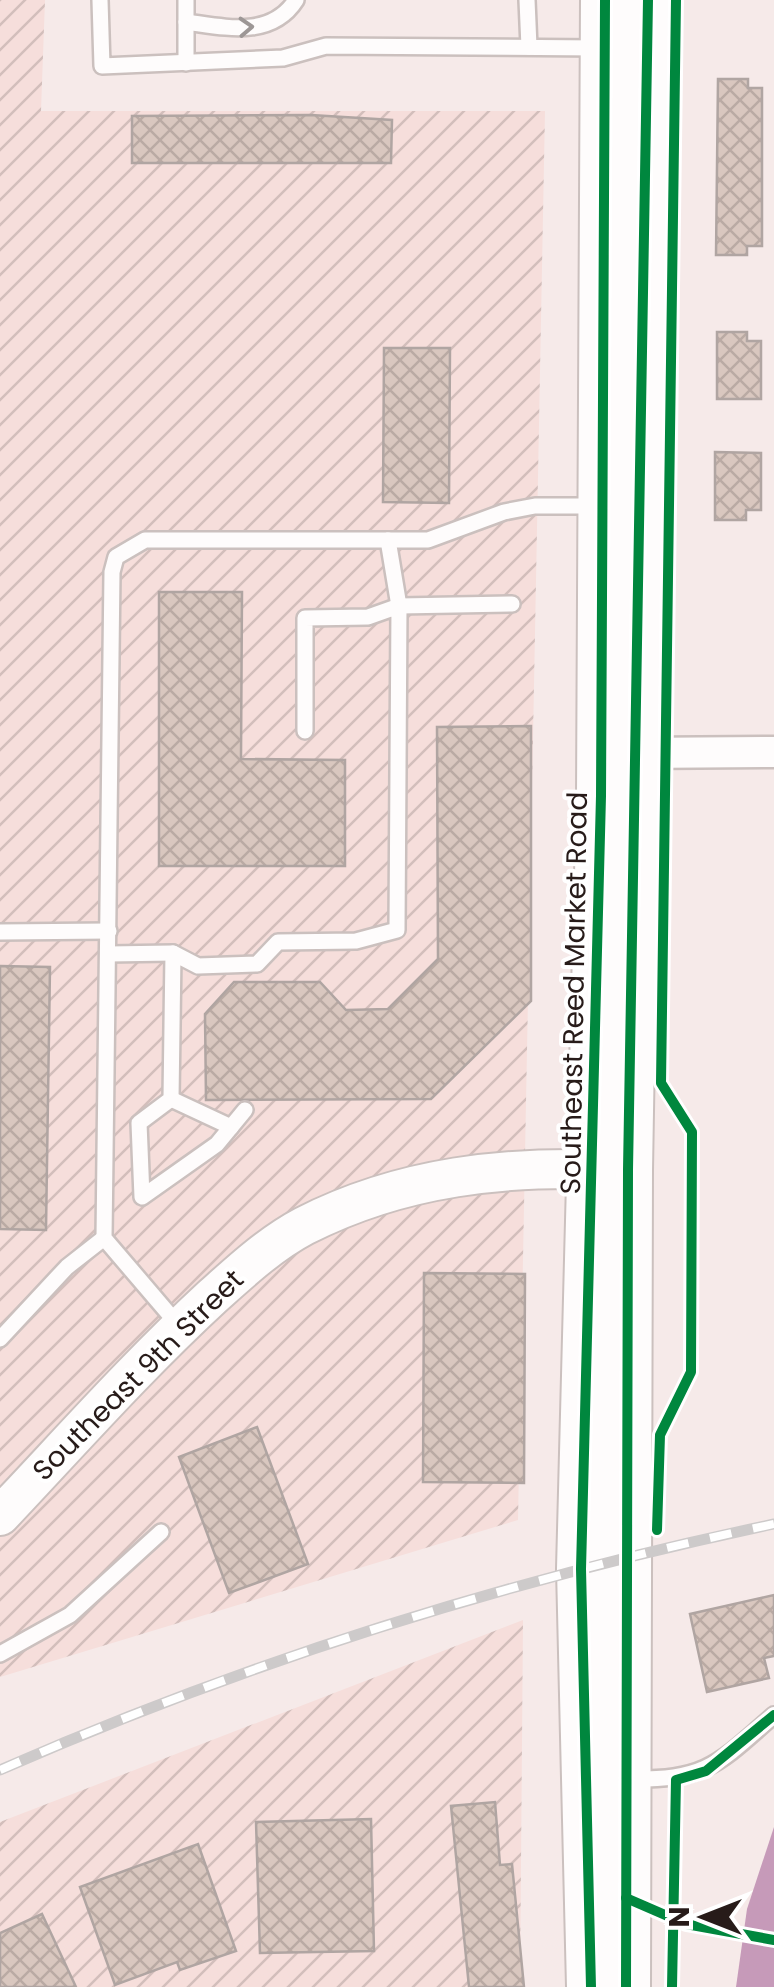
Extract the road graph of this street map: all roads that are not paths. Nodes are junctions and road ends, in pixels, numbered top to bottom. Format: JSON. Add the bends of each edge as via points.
{"nodes":[{"id":1,"x":100,"y":0,"type":"edge"},
{"id":2,"x":186,"y":0,"type":"edge"},
{"id":3,"x":296,"y":0,"type":"edge"},
{"id":4,"x":526,"y":0,"type":"edge"},
{"id":5,"x":605,"y":0,"type":"edge"},
{"id":6,"x":648,"y":0,"type":"edge"},
{"id":7,"x":186,"y":22,"type":"junction"},
{"id":8,"x":528,"y":47,"type":"junction"},
{"id":9,"x":627,"y":48,"type":"junction"},
{"id":10,"x":186,"y":62,"type":"junction"},
{"id":11,"x":604,"y":506,"type":"junction"},
{"id":12,"x":388,"y":540,"type":"junction"},
{"id":13,"x":512,"y":604,"type":"dead end"},
{"id":14,"x":400,"y":606,"type":"junction"},
{"id":15,"x":305,"y":731,"type":"dead end"},
{"id":16,"x":774,"y":752,"type":"edge"},
{"id":17,"x":635,"y":753,"type":"junction"},
{"id":18,"x":109,"y":931,"type":"junction"},
{"id":19,"x":0,"y":932,"type":"edge"},
{"id":20,"x":172,"y":953,"type":"junction"},
{"id":21,"x":108,"y":954,"type":"junction"},
{"id":22,"x":171,"y":1099,"type":"junction"},
{"id":23,"x":245,"y":1110,"type":"dead end"},
{"id":24,"x":232,"y":1128,"type":"junction"},
{"id":25,"x":610,"y":1170,"type":"junction"},
{"id":26,"x":104,"y":1238,"type":"junction"},
{"id":27,"x":180,"y":1327,"type":"junction"},
{"id":28,"x":0,"y":1339,"type":"edge"},
{"id":29,"x":0,"y":1516,"type":"edge"},
{"id":30,"x":161,"y":1532,"type":"dead end"},
{"id":31,"x":0,"y":1654,"type":"edge"},
{"id":32,"x":774,"y":1715,"type":"edge"},
{"id":33,"x":625,"y":1779,"type":"junction"},
{"id":34,"x":592,"y":1987,"type":"edge"},
{"id":35,"x":626,"y":1987,"type":"edge"}],
"edges":[{"from":1,"to":10,"type":"lane","via":[[102,66]]},
{"from":2,"to":7,"type":"lane"},
{"from":7,"to":3,"type":"lane","one_way":true,"via":[[239,29],[267,25]]},
{"from":4,"to":8,"type":"lane"},
{"from":5,"to":9,"type":"main road","name":"Southeast Reed Market Road"},
{"from":6,"to":9,"type":"main road","name":"Southeast Reed Market Road"},
{"from":7,"to":10,"type":"lane"},
{"from":8,"to":9,"type":"lane"},
{"from":8,"to":10,"type":"lane","via":[[326,46],[283,58]]},
{"from":9,"to":11,"type":"main road","name":"Southeast Reed Market Road"},
{"from":9,"to":17,"type":"main road","name":"Southeast Reed Market Road"},
{"from":11,"to":12,"type":"lane","via":[[534,506],[428,540]]},
{"from":11,"to":25,"type":"main road","name":"Southeast Reed Market Road"},
{"from":12,"to":14,"type":"lane"},
{"from":12,"to":18,"type":"lane","via":[[144,540],[116,557]]},
{"from":13,"to":14,"type":"lane"},
{"from":14,"to":15,"type":"lane","via":[[368,616],[305,618]]},
{"from":14,"to":20,"type":"lane","via":[[398,930],[356,941],[278,942],[257,964],[198,966]]},
{"from":16,"to":17,"type":"street"},
{"from":17,"to":25,"type":"main road","name":"Southeast Reed Market Road"},
{"from":18,"to":19,"type":"lane"},
{"from":18,"to":21,"type":"lane"},
{"from":20,"to":21,"type":"lane"},
{"from":20,"to":22,"type":"lane"},
{"from":21,"to":26,"type":"lane"},
{"from":22,"to":24,"type":"lane"},
{"from":22,"to":24,"type":"lane","via":[[139,1123],[142,1197]]},
{"from":23,"to":24,"type":"lane"},
{"from":25,"to":27,"type":"street","name":"Southeast 9th Street","via":[[434,1178],[372,1196],[301,1228],[249,1264]]},
{"from":25,"to":33,"type":"main road","name":"Southeast Reed Market Road"},
{"from":25,"to":34,"type":"main road","name":"Southeast Reed Market Road","via":[[582,1568]]},
{"from":26,"to":27,"type":"lane"},
{"from":26,"to":28,"type":"lane"},
{"from":27,"to":29,"type":"street","name":"Southeast 9th Street"},
{"from":30,"to":31,"type":"lane","via":[[70,1614]]},
{"from":32,"to":33,"type":"lane","via":[[706,1772],[676,1780]]},
{"from":33,"to":35,"type":"main road","name":"Southeast Reed Market Road"}]}
